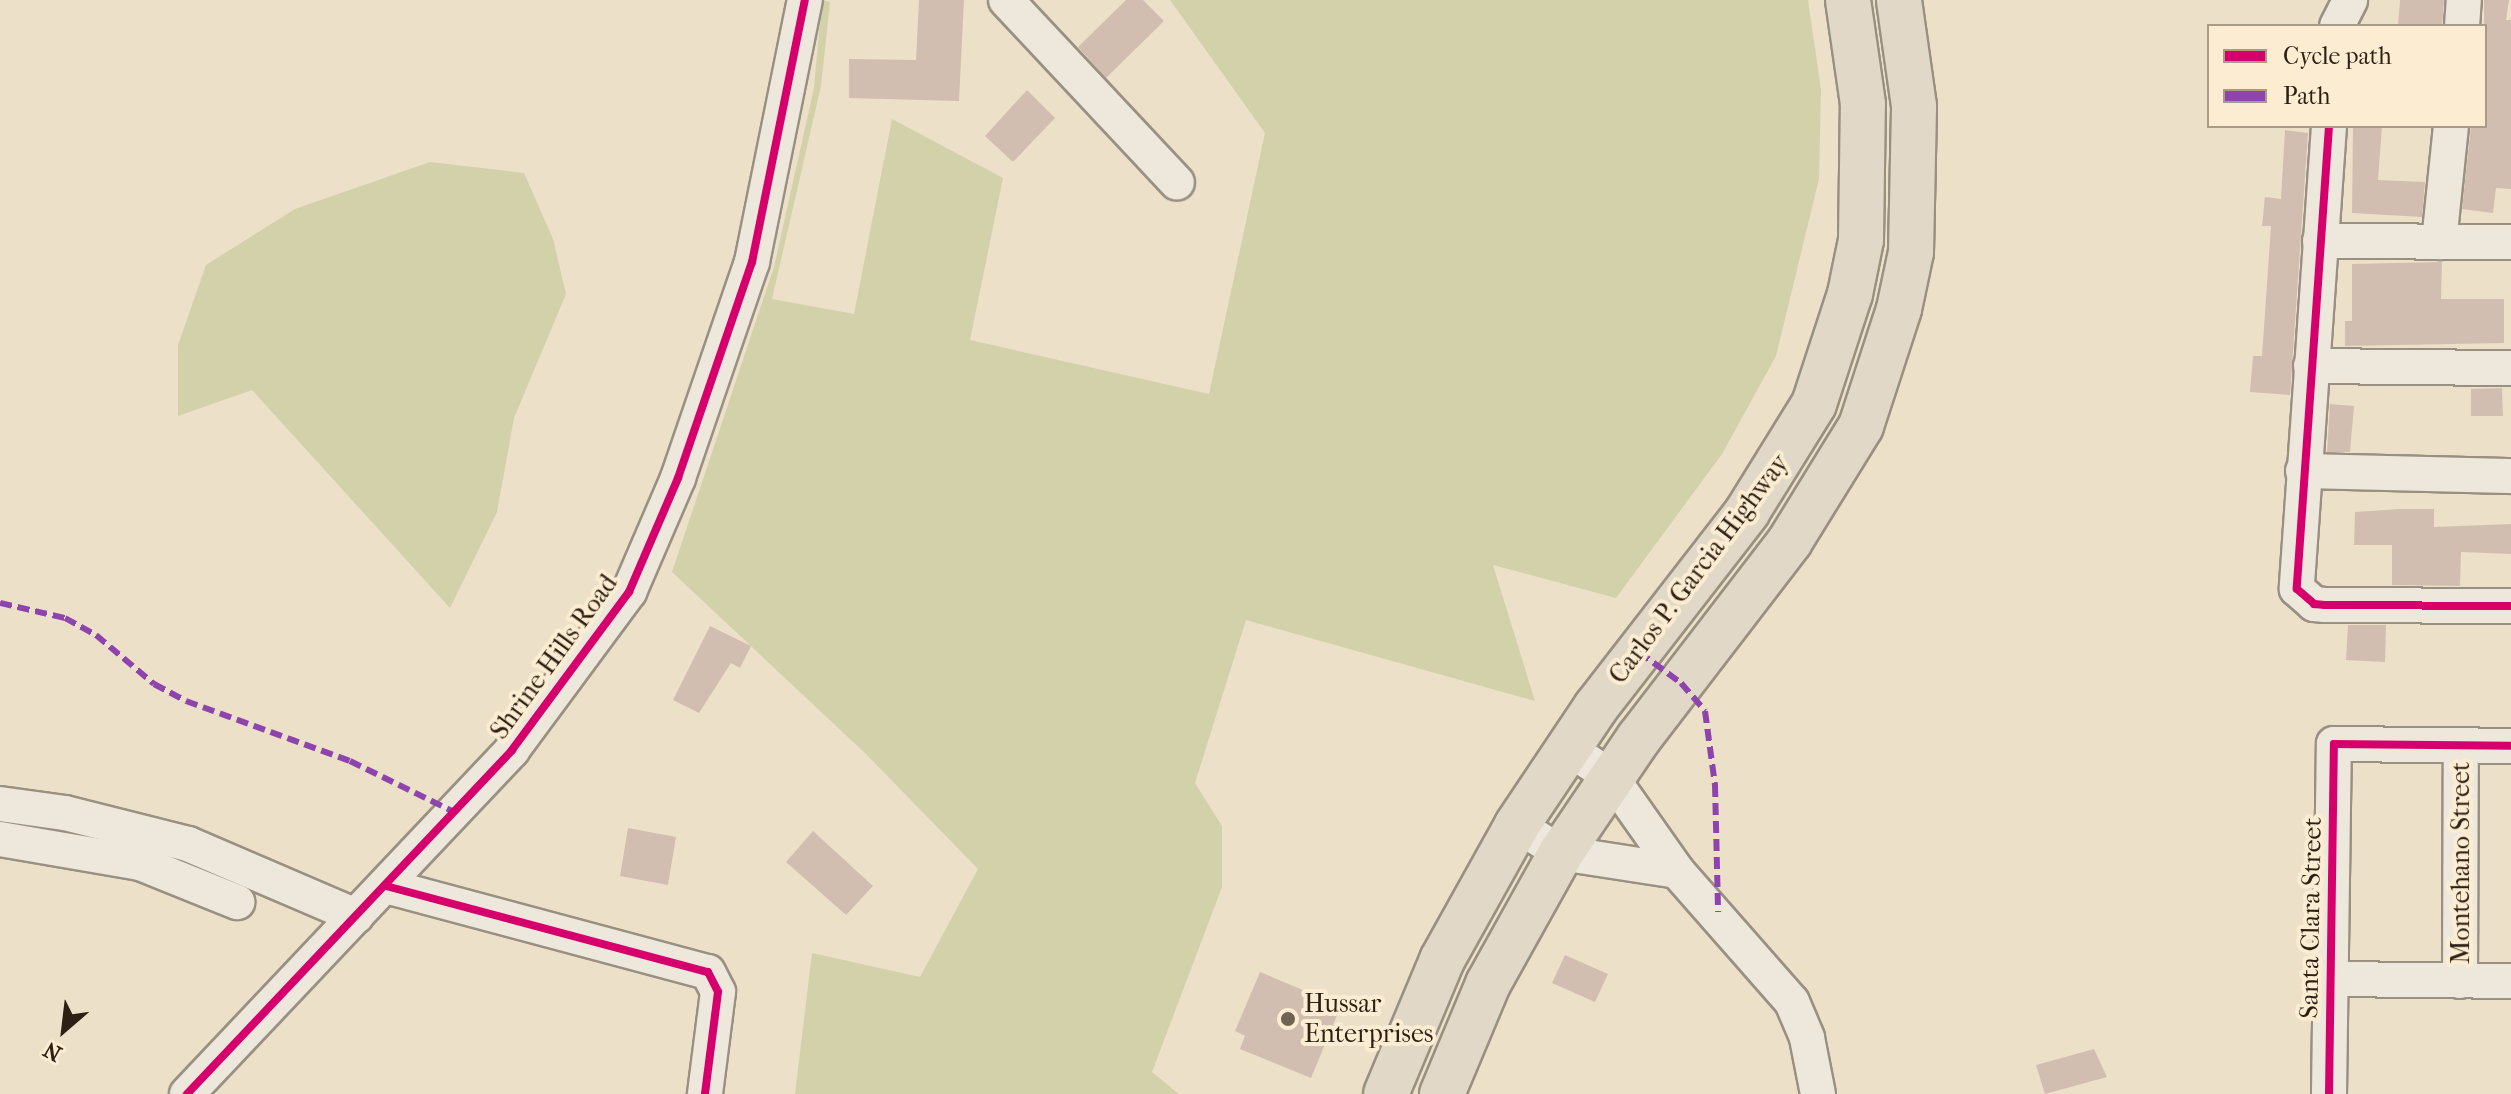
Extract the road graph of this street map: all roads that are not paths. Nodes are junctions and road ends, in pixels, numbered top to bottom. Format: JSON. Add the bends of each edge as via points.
{"nodes":[{"id":1,"x":805,"y":0,"type":"edge"},
{"id":2,"x":1006,"y":0,"type":"edge"},
{"id":3,"x":1848,"y":0,"type":"edge"},
{"id":4,"x":1899,"y":0,"type":"edge"},
{"id":5,"x":2350,"y":0,"type":"edge"},
{"id":6,"x":2464,"y":0,"type":"edge"},
{"id":7,"x":2338,"y":24,"type":"edge"},
{"id":8,"x":2462,"y":24,"type":"edge"},
{"id":9,"x":2329,"y":128,"type":"edge"},
{"id":10,"x":2451,"y":128,"type":"edge"},
{"id":11,"x":1177,"y":183,"type":"dead end"},
{"id":12,"x":2320,"y":241,"type":"junction"},
{"id":13,"x":2439,"y":242,"type":"junction"},
{"id":14,"x":2511,"y":242,"type":"edge"},
{"id":15,"x":2311,"y":366,"type":"junction"},
{"id":16,"x":2511,"y":368,"type":"edge"},
{"id":17,"x":2303,"y":471,"type":"junction"},
{"id":18,"x":2511,"y":476,"type":"edge"},
{"id":19,"x":2511,"y":606,"type":"edge"},
{"id":20,"x":2461,"y":745,"type":"junction"},
{"id":21,"x":2511,"y":746,"type":"edge"},
{"id":22,"x":1568,"y":748,"type":"junction"},
{"id":23,"x":1611,"y":777,"type":"junction"},
{"id":24,"x":0,"y":804,"type":"edge"},
{"id":25,"x":1517,"y":825,"type":"junction"},
{"id":26,"x":0,"y":839,"type":"edge"},
{"id":27,"x":1561,"y":853,"type":"junction"},
{"id":28,"x":1677,"y":871,"type":"junction"},
{"id":29,"x":386,"y":886,"type":"junction"},
{"id":30,"x":237,"y":902,"type":"dead end"},
{"id":31,"x":356,"y":916,"type":"junction"},
{"id":32,"x":2329,"y":979,"type":"junction"},
{"id":33,"x":2460,"y":981,"type":"junction"},
{"id":34,"x":2511,"y":981,"type":"edge"},
{"id":35,"x":187,"y":1094,"type":"edge"},
{"id":36,"x":705,"y":1094,"type":"edge"},
{"id":37,"x":1386,"y":1094,"type":"edge"},
{"id":38,"x":1442,"y":1094,"type":"edge"},
{"id":39,"x":1818,"y":1094,"type":"edge"},
{"id":40,"x":2329,"y":1094,"type":"edge"}],
"edges":[{"from":1,"to":29,"type":"street","name":"Shrine Hills Road","via":[[752,262],[678,478],[640,569],[558,694]]},
{"from":2,"to":11,"type":"street"},
{"from":3,"to":22,"type":"highway","name":"Carlos P. Garcia Highway","via":[[1863,104],[1861,240],[1850,294],[1814,404],[1747,512]]},
{"from":4,"to":23,"type":"highway","name":"Carlos P. Garcia Highway","via":[[1914,106],[1911,252],[1895,323],[1861,426],[1790,541]]},
{"from":5,"to":7,"type":"street"},
{"from":6,"to":8,"type":"street"},
{"from":9,"to":12,"type":"street"},
{"from":10,"to":13,"type":"street"},
{"from":12,"to":13,"type":"street"},
{"from":12,"to":15,"type":"street"},
{"from":13,"to":14,"type":"street"},
{"from":15,"to":16,"type":"street"},
{"from":15,"to":17,"type":"street"},
{"from":17,"to":18,"type":"street"},
{"from":17,"to":19,"type":"street","via":[[2295,577],[2304,598],[2325,605]]},
{"from":20,"to":21,"type":"street"},
{"from":20,"to":32,"type":"street","name":"Santa Clara Street","via":[[2334,744]]},
{"from":20,"to":33,"type":"street","name":"Montehano Street"},
{"from":22,"to":23,"type":"street"},
{"from":22,"to":25,"type":"highway","name":"Carlos P. Garcia Highway"},
{"from":23,"to":27,"type":"highway","name":"Carlos P. Garcia Highway"},
{"from":23,"to":28,"type":"street"},
{"from":24,"to":31,"type":"street","via":[[65,813],[188,844]]},
{"from":25,"to":27,"type":"street"},
{"from":25,"to":37,"type":"highway","name":"Carlos P. Garcia Highway","via":[[1442,960]]},
{"from":26,"to":30,"type":"street","via":[[140,863]]},
{"from":27,"to":28,"type":"street"},
{"from":27,"to":38,"type":"highway","name":"Carlos P. Garcia Highway","via":[[1488,984]]},
{"from":28,"to":39,"type":"street","via":[[1792,1002],[1807,1038]]},
{"from":29,"to":31,"type":"street","name":"Shrine Hills Road"},
{"from":29,"to":36,"type":"street","via":[[708,972],[718,992]]},
{"from":31,"to":35,"type":"street","name":"Shrine Hills Road"},
{"from":32,"to":33,"type":"street"},
{"from":32,"to":40,"type":"street","name":"Santa Clara Street"},
{"from":33,"to":34,"type":"street"}]}
